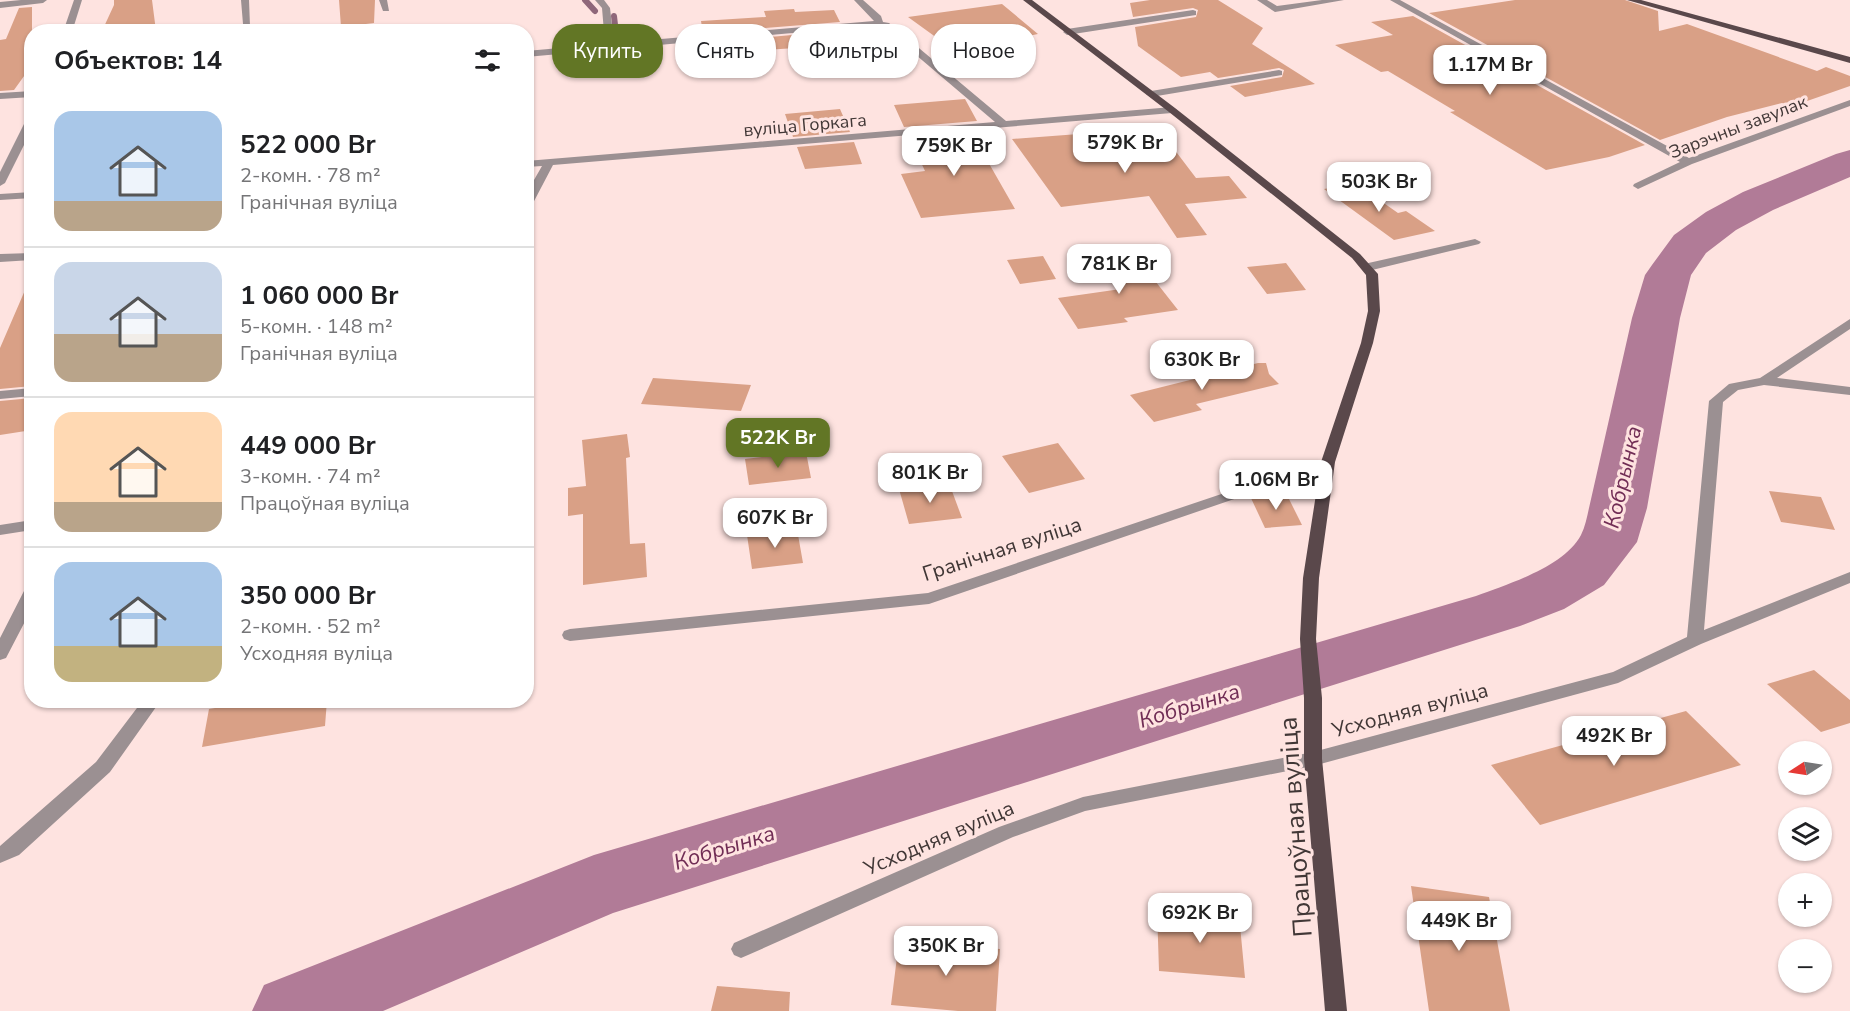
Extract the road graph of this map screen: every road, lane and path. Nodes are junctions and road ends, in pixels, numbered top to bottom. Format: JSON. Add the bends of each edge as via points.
{"nodes":[{"id":1,"x":43,"y":0,"type":"edge"},
{"id":2,"x":78,"y":0,"type":"edge"},
{"id":3,"x":245,"y":0,"type":"edge"},
{"id":4,"x":383,"y":0,"type":"edge"},
{"id":5,"x":599,"y":0,"type":"edge"},
{"id":6,"x":858,"y":0,"type":"edge"},
{"id":7,"x":1027,"y":0,"type":"edge"},
{"id":8,"x":1261,"y":0,"type":"edge"},
{"id":9,"x":1340,"y":0,"type":"edge"},
{"id":10,"x":1394,"y":0,"type":"edge"},
{"id":11,"x":1631,"y":0,"type":"edge"},
{"id":12,"x":0,"y":5,"type":"edge"},
{"id":13,"x":386,"y":9,"type":"dead end"},
{"id":14,"x":1194,"y":13,"type":"dead end"},
{"id":15,"x":70,"y":24,"type":"edge"},
{"id":16,"x":247,"y":24,"type":"dead end"},
{"id":17,"x":608,"y":24,"type":"edge"},
{"id":18,"x":879,"y":24,"type":"edge"},
{"id":19,"x":788,"y":32,"type":"edge"},
{"id":20,"x":1067,"y":32,"type":"junction"},
{"id":21,"x":663,"y":42,"type":"edge"},
{"id":22,"x":552,"y":52,"type":"edge"},
{"id":23,"x":534,"y":53,"type":"edge"},
{"id":24,"x":919,"y":53,"type":"edge"},
{"id":25,"x":1850,"y":60,"type":"edge"},
{"id":26,"x":1279,"y":73,"type":"dead end"},
{"id":27,"x":24,"y":94,"type":"edge"},
{"id":28,"x":1150,"y":94,"type":"junction"},
{"id":29,"x":0,"y":96,"type":"edge"},
{"id":30,"x":1850,"y":103,"type":"edge"},
{"id":31,"x":1172,"y":110,"type":"junction"},
{"id":32,"x":1004,"y":124,"type":"junction"},
{"id":33,"x":24,"y":134,"type":"edge"},
{"id":34,"x":1688,"y":162,"type":"junction"},
{"id":35,"x":549,"y":163,"type":"junction"},
{"id":36,"x":534,"y":164,"type":"edge"},
{"id":37,"x":0,"y":183,"type":"edge"},
{"id":38,"x":1638,"y":186,"type":"dead end"},
{"id":39,"x":534,"y":190,"type":"edge"},
{"id":40,"x":24,"y":196,"type":"edge"},
{"id":41,"x":0,"y":197,"type":"edge"},
{"id":42,"x":1475,"y":242,"type":"dead end"},
{"id":43,"x":24,"y":256,"type":"edge"},
{"id":44,"x":0,"y":258,"type":"edge"},
{"id":45,"x":1368,"y":267,"type":"junction"},
{"id":46,"x":1850,"y":323,"type":"edge"},
{"id":47,"x":1764,"y":381,"type":"junction"},
{"id":48,"x":1850,"y":391,"type":"edge"},
{"id":49,"x":24,"y":393,"type":"edge"},
{"id":50,"x":0,"y":395,"type":"edge"},
{"id":51,"x":1328,"y":462,"type":"junction"},
{"id":52,"x":24,"y":526,"type":"edge"},
{"id":53,"x":0,"y":530,"type":"edge"},
{"id":54,"x":1850,"y":577,"type":"edge"},
{"id":55,"x":24,"y":607,"type":"edge"},
{"id":56,"x":570,"y":635,"type":"dead end"},
{"id":57,"x":1695,"y":640,"type":"junction"},
{"id":58,"x":0,"y":654,"type":"edge"},
{"id":59,"x":147,"y":708,"type":"edge"},
{"id":60,"x":1313,"y":759,"type":"junction"},
{"id":61,"x":0,"y":855,"type":"edge"},
{"id":62,"x":741,"y":949,"type":"dead end"},
{"id":63,"x":1336,"y":1011,"type":"edge"}],
"edges":[{"from":1,"to":12,"type":"street"},
{"from":2,"to":15,"type":"street"},
{"from":3,"to":16,"type":"street"},
{"from":4,"to":13,"type":"street"},
{"from":5,"to":17,"type":"street","via":[[606,8]]},
{"from":6,"to":18,"type":"street","via":[[878,18]]},
{"from":7,"to":20,"type":"main road"},
{"from":8,"to":9,"type":"street","via":[[1275,9]]},
{"from":10,"to":34,"type":"street"},
{"from":11,"to":25,"type":"main road"},
{"from":14,"to":20,"type":"street"},
{"from":19,"to":21,"type":"street"},
{"from":20,"to":28,"type":"main road"},
{"from":22,"to":23,"type":"street"},
{"from":24,"to":32,"type":"street"},
{"from":26,"to":28,"type":"street"},
{"from":27,"to":29,"type":"street"},
{"from":28,"to":31,"type":"main road"},
{"from":30,"to":34,"type":"street","name":"Зарэчны завулак"},
{"from":31,"to":32,"type":"street","name":"вуліца Горкага"},
{"from":31,"to":45,"type":"main road"},
{"from":32,"to":35,"type":"street","name":"вуліца Горкага"},
{"from":33,"to":37,"type":"street"},
{"from":34,"to":38,"type":"street","name":"Зарэчны завулак"},
{"from":35,"to":36,"type":"street","name":"вуліца Горкага"},
{"from":35,"to":39,"type":"street"},
{"from":40,"to":41,"type":"street"},
{"from":42,"to":45,"type":"street"},
{"from":43,"to":44,"type":"street"},
{"from":45,"to":51,"type":"main road","via":[[1373,283],[1373,314]]},
{"from":46,"to":47,"type":"street"},
{"from":47,"to":48,"type":"street"},
{"from":47,"to":57,"type":"street","via":[[1734,387],[1716,401]]},
{"from":49,"to":50,"type":"street"},
{"from":51,"to":56,"type":"street","name":"Гранічная вуліца","via":[[929,598]]},
{"from":51,"to":60,"type":"main road","name":"Працоўная вуліца","via":[[1311,578],[1308,639]]},
{"from":52,"to":53,"type":"street"},
{"from":54,"to":57,"type":"street","name":"Усходняя вуліца"},
{"from":55,"to":58,"type":"street"},
{"from":57,"to":60,"type":"street","name":"Усходняя вуліца","via":[[1618,677]]},
{"from":59,"to":61,"type":"street","via":[[103,767],[12,849]]},
{"from":60,"to":62,"type":"street","name":"Усходняя вуліца","via":[[1083,804],[1006,832]]},
{"from":60,"to":63,"type":"main road","name":"Працоўная вуліца"}]}
